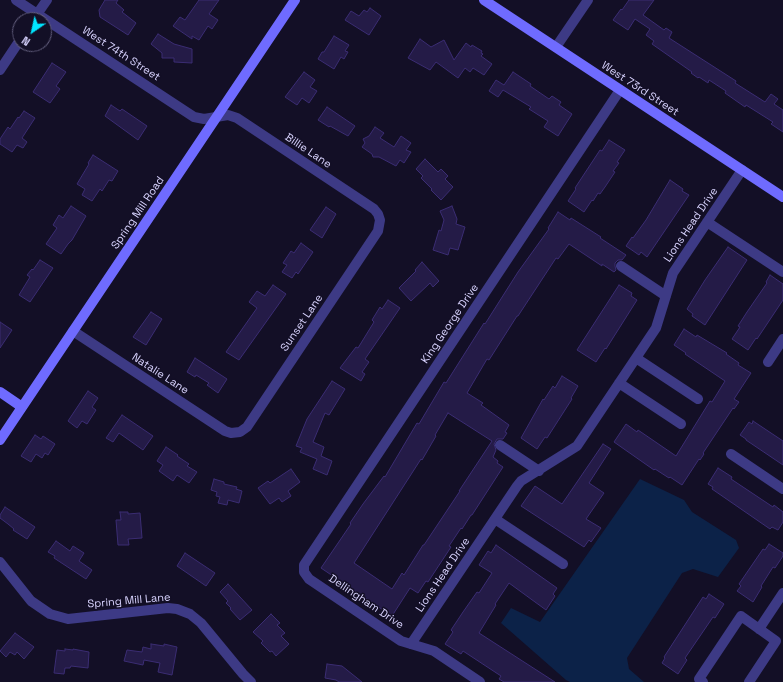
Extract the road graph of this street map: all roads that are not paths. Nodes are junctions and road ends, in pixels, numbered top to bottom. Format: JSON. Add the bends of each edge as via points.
{"nodes":[{"id":1,"x":16,"y":0,"type":"edge"},
{"id":2,"x":47,"y":0,"type":"edge"},
{"id":3,"x":295,"y":0,"type":"edge"},
{"id":4,"x":484,"y":0,"type":"edge"},
{"id":5,"x":588,"y":0,"type":"edge"},
{"id":6,"x":29,"y":12,"type":"edge"},
{"id":7,"x":39,"y":12,"type":"edge"},
{"id":8,"x":52,"y":28,"type":"edge"},
{"id":9,"x":556,"y":47,"type":"junction"},
{"id":10,"x":12,"y":52,"type":"edge"},
{"id":11,"x":0,"y":70,"type":"edge"},
{"id":12,"x":620,"y":90,"type":"junction"},
{"id":13,"x":216,"y":118,"type":"junction"},
{"id":14,"x":742,"y":170,"type":"junction"},
{"id":15,"x":783,"y":197,"type":"edge"},
{"id":16,"x":380,"y":220,"type":"joint"},
{"id":17,"x":707,"y":222,"type":"junction"},
{"id":18,"x":621,"y":266,"type":"dead end"},
{"id":19,"x":783,"y":272,"type":"edge"},
{"id":20,"x":666,"y":296,"type":"junction"},
{"id":21,"x":73,"y":331,"type":"junction"},
{"id":22,"x":783,"y":339,"type":"edge"},
{"id":23,"x":636,"y":358,"type":"junction"},
{"id":24,"x":768,"y":362,"type":"dead end"},
{"id":25,"x":619,"y":383,"type":"junction"},
{"id":26,"x":0,"y":392,"type":"edge"},
{"id":27,"x":698,"y":399,"type":"dead end"},
{"id":28,"x":22,"y":407,"type":"junction"},
{"id":29,"x":681,"y":424,"type":"dead end"},
{"id":30,"x":236,"y":433,"type":"joint"},
{"id":31,"x":0,"y":440,"type":"edge"},
{"id":32,"x":500,"y":445,"type":"dead end"},
{"id":33,"x":731,"y":454,"type":"dead end"},
{"id":34,"x":539,"y":471,"type":"junction"},
{"id":35,"x":783,"y":489,"type":"edge"},
{"id":36,"x":495,"y":519,"type":"junction"},
{"id":37,"x":0,"y":562,"type":"edge"},
{"id":38,"x":563,"y":564,"type":"dead end"},
{"id":39,"x":304,"y":572,"type":"joint"},
{"id":40,"x":783,"y":593,"type":"edge"},
{"id":41,"x":760,"y":629,"type":"junction"},
{"id":42,"x":411,"y":644,"type":"junction"},
{"id":43,"x":251,"y":682,"type":"edge"},
{"id":44,"x":480,"y":682,"type":"edge"},
{"id":45,"x":703,"y":682,"type":"edge"},
{"id":46,"x":748,"y":682,"type":"edge"}],
"edges":[{"from":1,"to":6,"type":"street","name":"West 74th Street"},
{"from":2,"to":7,"type":"street"},
{"from":3,"to":13,"type":"street","name":"Spring Mill Road"},
{"from":4,"to":9,"type":"street","name":"West 73rd Street"},
{"from":5,"to":9,"type":"street"},
{"from":8,"to":13,"type":"street","name":"West 74th Street","via":[[194,117]]},
{"from":9,"to":12,"type":"street","name":"West 73rd Street"},
{"from":10,"to":11,"type":"street"},
{"from":12,"to":14,"type":"street","name":"West 73rd Street"},
{"from":12,"to":39,"type":"street","name":"King George Drive","via":[[306,561]]},
{"from":13,"to":16,"type":"street","name":"Billie Lane","via":[[228,115],[237,118],[374,209]]},
{"from":13,"to":21,"type":"street","name":"Spring Mill Road"},
{"from":14,"to":15,"type":"street","name":"West 73rd Street"},
{"from":14,"to":17,"type":"street","name":"Lions Head Drive"},
{"from":16,"to":30,"type":"street","name":"Sunset Lane","via":[[378,231],[247,427]]},
{"from":17,"to":19,"type":"street"},
{"from":17,"to":20,"type":"street","name":"Lions Head Drive","via":[[673,273]]},
{"from":18,"to":20,"type":"street"},
{"from":20,"to":23,"type":"street","name":"Lions Head Drive","via":[[658,324]]},
{"from":21,"to":28,"type":"street","name":"Spring Mill Road"},
{"from":21,"to":30,"type":"street","name":"Natalie Lane","via":[[225,431]]},
{"from":22,"to":24,"type":"street"},
{"from":23,"to":25,"type":"street","name":"Lions Head Drive"},
{"from":23,"to":27,"type":"street"},
{"from":25,"to":29,"type":"street"},
{"from":25,"to":34,"type":"street","name":"Lions Head Drive","via":[[577,446]]},
{"from":26,"to":28,"type":"street"},
{"from":28,"to":31,"type":"street","name":"Spring Mill Road"},
{"from":32,"to":34,"type":"street"},
{"from":33,"to":35,"type":"street"},
{"from":34,"to":36,"type":"street","name":"Lions Head Drive","via":[[521,481]]},
{"from":36,"to":38,"type":"street"},
{"from":36,"to":42,"type":"street","name":"Lions Head Drive"},
{"from":37,"to":43,"type":"street","name":"Spring Mill Lane","via":[[31,601],[50,614],[68,618],[168,608],[190,614],[201,622]]},
{"from":39,"to":42,"type":"street","name":"Dellingham Drive","via":[[309,578],[401,640]]},
{"from":40,"to":41,"type":"street"},
{"from":41,"to":45,"type":"street","via":[[741,616],[699,679]]},
{"from":41,"to":46,"type":"street","via":[[776,641]]},
{"from":42,"to":44,"type":"street","name":"Dellingham Drive","via":[[434,651]]}]}
